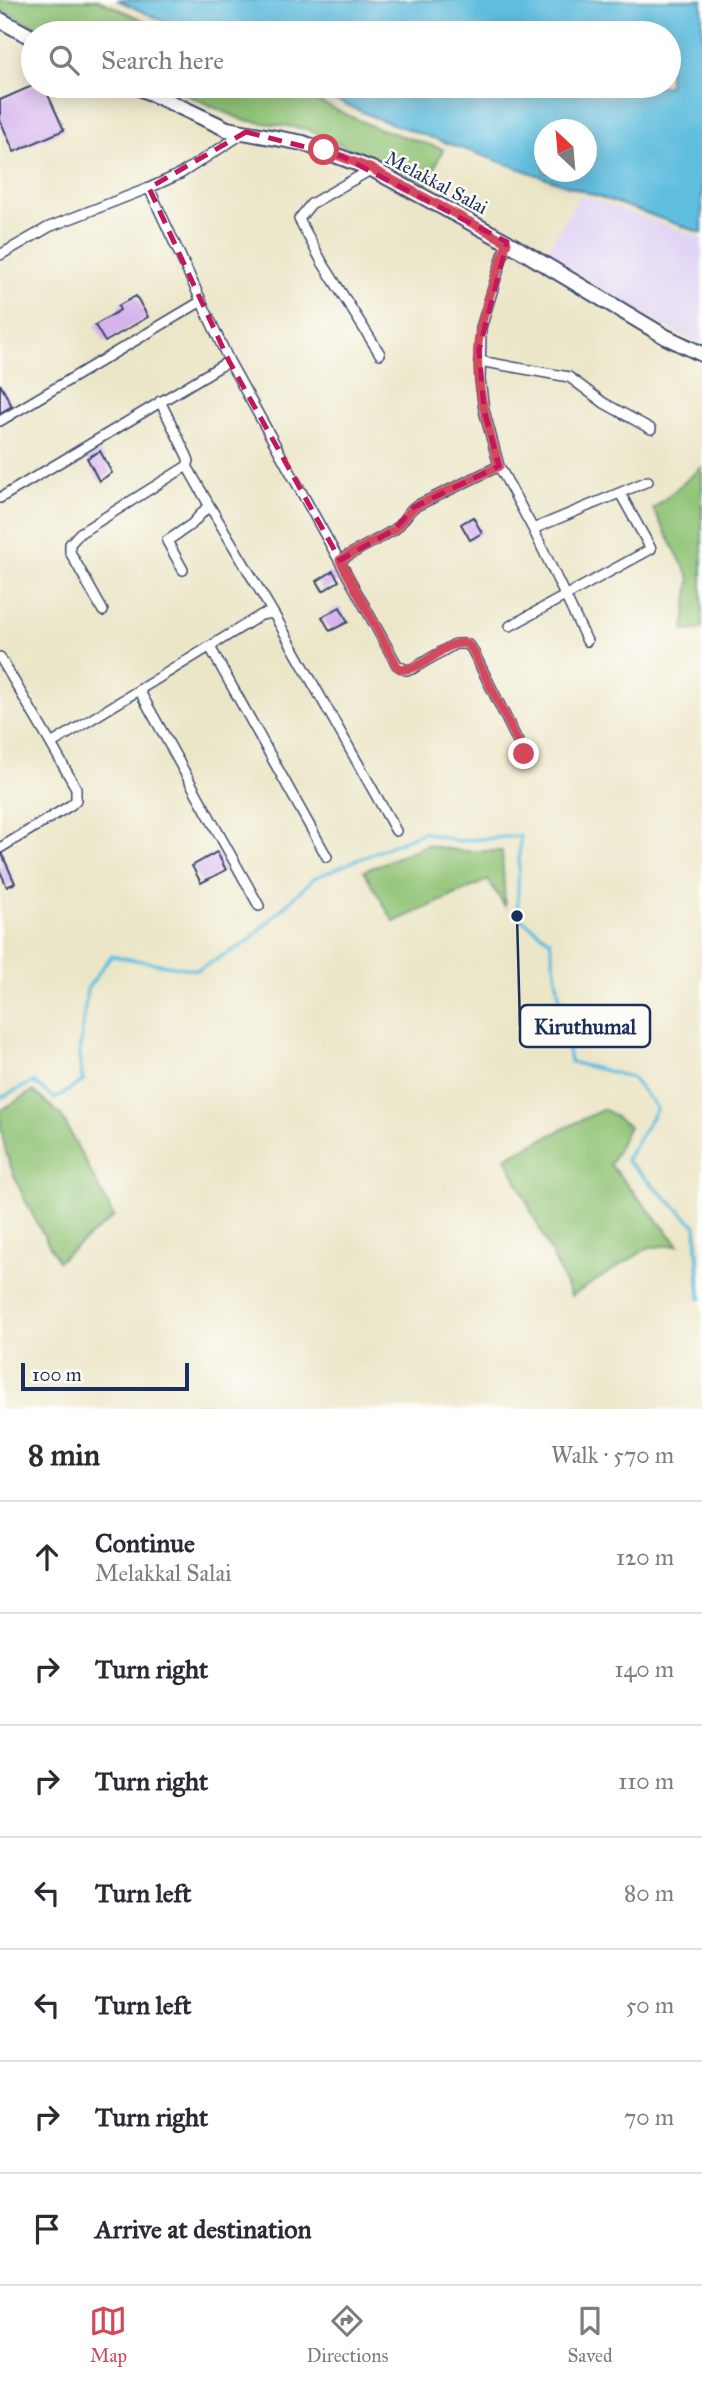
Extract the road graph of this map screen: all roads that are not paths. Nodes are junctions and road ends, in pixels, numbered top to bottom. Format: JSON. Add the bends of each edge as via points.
{"nodes":[{"id":1,"x":0,"y":20,"type":"edge"},
{"id":2,"x":21,"y":31,"type":"edge"},
{"id":3,"x":161,"y":98,"type":"edge"},
{"id":4,"x":246,"y":132,"type":"junction"},
{"id":5,"x":372,"y":169,"type":"junction"},
{"id":6,"x":149,"y":188,"type":"junction"},
{"id":7,"x":507,"y":242,"type":"junction"},
{"id":8,"x":0,"y":255,"type":"edge"},
{"id":9,"x":200,"y":302,"type":"junction"},
{"id":10,"x":380,"y":354,"type":"dead end"},
{"id":11,"x":702,"y":354,"type":"edge"},
{"id":12,"x":229,"y":361,"type":"junction"},
{"id":13,"x":479,"y":361,"type":"junction"},
{"id":14,"x":160,"y":401,"type":"junction"},
{"id":15,"x":0,"y":421,"type":"edge"},
{"id":16,"x":651,"y":429,"type":"dead end"},
{"id":17,"x":187,"y":466,"type":"junction"},
{"id":18,"x":499,"y":466,"type":"junction"},
{"id":19,"x":648,"y":481,"type":"dead end"},
{"id":20,"x":620,"y":494,"type":"junction"},
{"id":21,"x":0,"y":498,"type":"edge"},
{"id":22,"x":209,"y":505,"type":"junction"},
{"id":23,"x":533,"y":529,"type":"junction"},
{"id":24,"x":340,"y":560,"type":"junction"},
{"id":25,"x":184,"y":570,"type":"dead end"},
{"id":26,"x":565,"y":595,"type":"junction"},
{"id":27,"x":103,"y":611,"type":"dead end"},
{"id":28,"x":275,"y":616,"type":"junction"},
{"id":29,"x":510,"y":626,"type":"dead end"},
{"id":30,"x":587,"y":641,"type":"dead end"},
{"id":31,"x":210,"y":647,"type":"junction"},
{"id":32,"x":0,"y":657,"type":"edge"},
{"id":33,"x":139,"y":690,"type":"junction"},
{"id":34,"x":51,"y":744,"type":"junction"},
{"id":35,"x":524,"y":754,"type":"dead end"},
{"id":36,"x":396,"y":831,"type":"dead end"},
{"id":37,"x":0,"y":848,"type":"edge"},
{"id":38,"x":327,"y":857,"type":"dead end"},
{"id":39,"x":259,"y":906,"type":"dead end"}],
"edges":[{"from":1,"to":2,"type":"main road"},
{"from":3,"to":4,"type":"main road","name":"Melakkal Salai","via":[[211,122]]},
{"from":4,"to":5,"type":"main road","name":"Melakkal Salai","via":[[303,143]]},
{"from":4,"to":6,"type":"street"},
{"from":5,"to":7,"type":"main road","name":"Melakkal Salai"},
{"from":5,"to":10,"type":"street","via":[[311,204],[299,219]]},
{"from":6,"to":8,"type":"street","via":[[49,227]]},
{"from":6,"to":9,"type":"street"},
{"from":7,"to":11,"type":"main road","name":"Melakkal Salai"},
{"from":7,"to":13,"type":"street","via":[[481,328]]},
{"from":9,"to":12,"type":"street"},
{"from":9,"to":15,"type":"street"},
{"from":12,"to":14,"type":"street"},
{"from":12,"to":24,"type":"street"},
{"from":13,"to":16,"type":"street","via":[[569,377]]},
{"from":13,"to":18,"type":"street","via":[[484,410]]},
{"from":14,"to":17,"type":"street","via":[[187,456]]},
{"from":14,"to":21,"type":"street"},
{"from":17,"to":22,"type":"street"},
{"from":17,"to":27,"type":"street","via":[[80,533],[70,544],[70,552]]},
{"from":18,"to":23,"type":"street"},
{"from":18,"to":24,"type":"street","via":[[414,507],[394,530]]},
{"from":19,"to":20,"type":"street"},
{"from":20,"to":23,"type":"street"},
{"from":20,"to":26,"type":"street","via":[[651,549]]},
{"from":22,"to":25,"type":"street","via":[[167,541]]},
{"from":22,"to":28,"type":"street"},
{"from":23,"to":26,"type":"street"},
{"from":24,"to":35,"type":"street","via":[[401,669],[412,669],[456,644],[472,649]]},
{"from":26,"to":29,"type":"street"},
{"from":26,"to":30,"type":"street"},
{"from":28,"to":31,"type":"street","via":[[261,615]]},
{"from":28,"to":36,"type":"street"},
{"from":31,"to":33,"type":"street"},
{"from":31,"to":38,"type":"street"},
{"from":32,"to":34,"type":"street"},
{"from":33,"to":34,"type":"street"},
{"from":33,"to":39,"type":"street"},
{"from":34,"to":37,"type":"street","via":[[76,788],[76,800]]}]}
